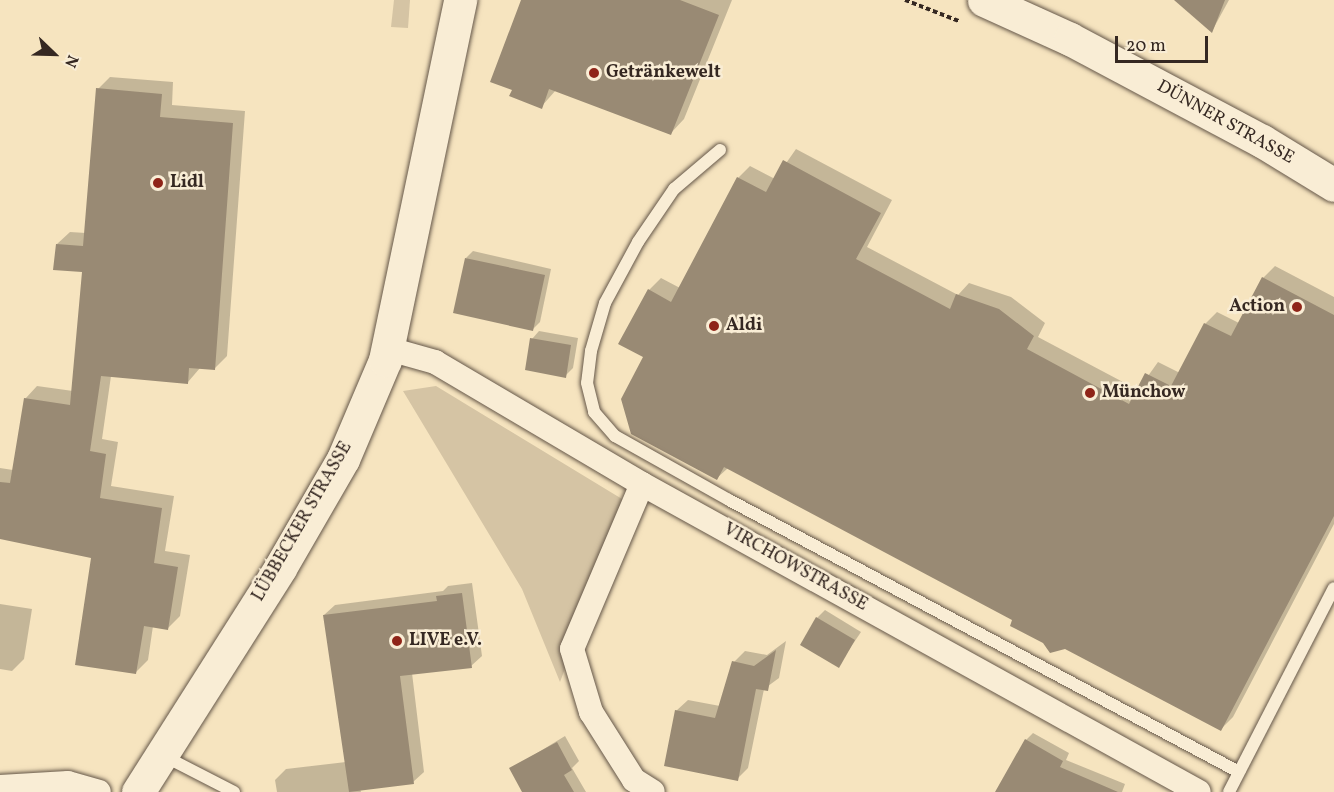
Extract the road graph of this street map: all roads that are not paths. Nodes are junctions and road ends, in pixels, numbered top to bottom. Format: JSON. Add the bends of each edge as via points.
{"nodes":[{"id":1,"x":443,"y":0,"type":"edge"},
{"id":2,"x":460,"y":0,"type":"edge"},
{"id":3,"x":984,"y":0,"type":"edge"},
{"id":4,"x":449,"y":52,"type":"junction"},
{"id":5,"x":720,"y":150,"type":"dead end"},
{"id":6,"x":1334,"y":185,"type":"edge"},
{"id":7,"x":389,"y":349,"type":"junction"},
{"id":8,"x":642,"y":484,"type":"junction"},
{"id":9,"x":1334,"y":588,"type":"edge"},
{"id":10,"x":161,"y":754,"type":"junction"},
{"id":11,"x":1239,"y":772,"type":"junction"},
{"id":12,"x":0,"y":787,"type":"edge"},
{"id":13,"x":99,"y":792,"type":"edge"},
{"id":14,"x":138,"y":792,"type":"edge"},
{"id":15,"x":234,"y":792,"type":"edge"},
{"id":16,"x":653,"y":792,"type":"edge"},
{"id":17,"x":1199,"y":792,"type":"edge"},
{"id":18,"x":1228,"y":792,"type":"edge"}],
"edges":[{"from":1,"to":4,"type":"main road","name":"LÜBBECKER STRASSE"},
{"from":2,"to":4,"type":"main road","name":"LÜBBECKER STRASSE"},
{"from":3,"to":6,"type":"main road","name":"DÜNNER STRASSE","via":[[1070,39],[1262,141]]},
{"from":4,"to":7,"type":"main road","name":"LÜBBECKER STRASSE"},
{"from":5,"to":11,"type":"lane","via":[[674,189],[638,242],[605,303],[591,351],[587,383],[594,412],[615,436],[718,494]]},
{"from":7,"to":8,"type":"street","name":"VIRCHOWSTRASSE","via":[[435,362]]},
{"from":7,"to":10,"type":"main road","name":"LÜBBECKER STRASSE","via":[[343,459],[280,568]]},
{"from":8,"to":16,"type":"street","via":[[572,650],[591,712],[634,780]]},
{"from":8,"to":17,"type":"street","name":"VIRCHOWSTRASSE"},
{"from":9,"to":11,"type":"lane"},
{"from":10,"to":14,"type":"main road","name":"LÜBBECKER STRASSE"},
{"from":10,"to":15,"type":"lane"},
{"from":11,"to":18,"type":"lane"},
{"from":12,"to":13,"type":"street","via":[[69,783]]}]}
